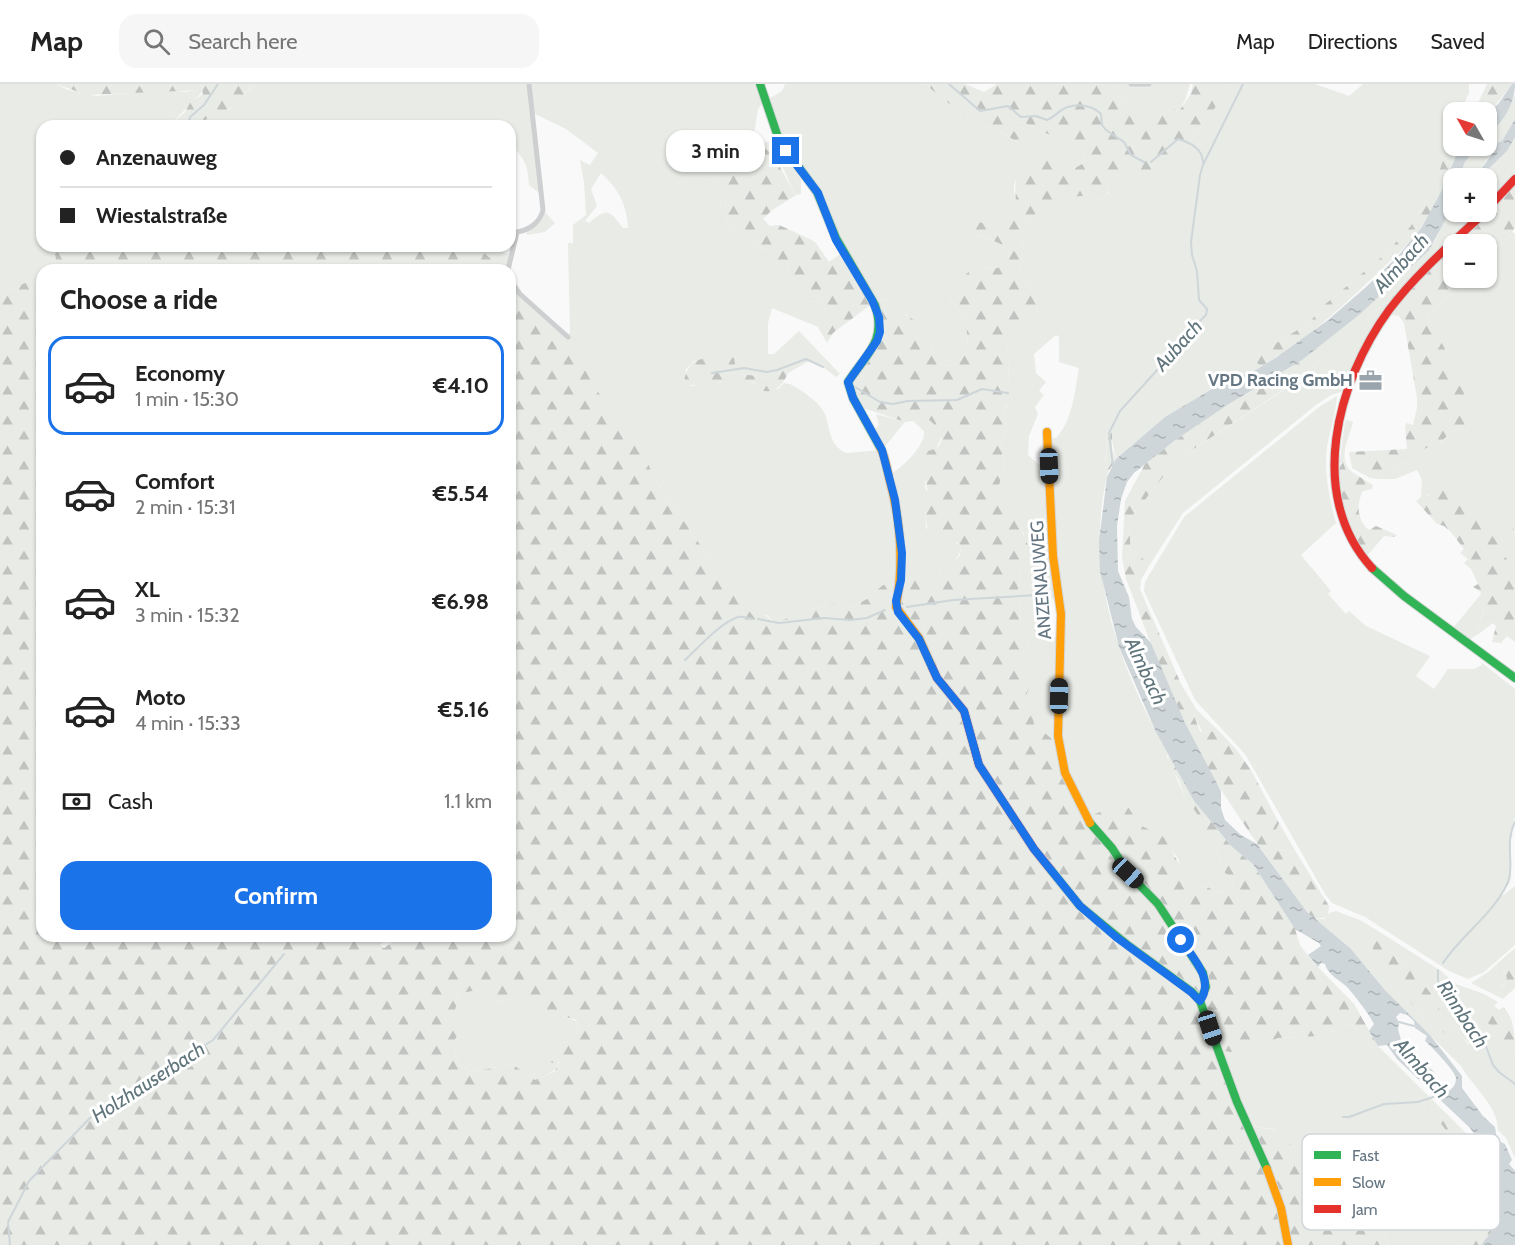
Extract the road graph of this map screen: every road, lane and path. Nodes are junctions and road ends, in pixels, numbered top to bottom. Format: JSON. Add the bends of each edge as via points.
{"nodes":[{"id":1,"x":529,"y":84,"type":"edge"},
{"id":2,"x":760,"y":84,"type":"edge"},
{"id":3,"x":1131,"y":84,"type":"edge"},
{"id":4,"x":1149,"y":84,"type":"edge"},
{"id":5,"x":1515,"y":179,"type":"edge"},
{"id":6,"x":1497,"y":199,"type":"edge"},
{"id":7,"x":1475,"y":222,"type":"edge"},
{"id":8,"x":516,"y":240,"type":"edge"},
{"id":9,"x":516,"y":288,"type":"edge"},
{"id":10,"x":568,"y":337,"type":"dead end"},
{"id":11,"x":1047,"y":432,"type":"dead end"},
{"id":12,"x":1515,"y":678,"type":"edge"},
{"id":13,"x":1200,"y":1001,"type":"junction"},
{"id":14,"x":1288,"y":1245,"type":"edge"}],
"edges":[{"from":1,"to":8,"type":"street","via":[[543,210],[535,223],[518,232]]},
{"from":2,"to":13,"type":"street","via":[[774,129],[818,193],[836,240],[879,317],[877,341],[848,382],[882,450],[895,500],[902,553],[896,607],[899,615],[919,639],[937,678],[964,711],[979,765],[1034,849],[1080,906]]},
{"from":3,"to":4,"type":"street"},
{"from":5,"to":6,"type":"street"},
{"from":7,"to":12,"type":"street","via":[[1411,285],[1374,333],[1342,409],[1334,478],[1345,529],[1374,571]]},
{"from":9,"to":10,"type":"street"},
{"from":11,"to":13,"type":"street","name":"ANZENAUWEG","via":[[1053,556],[1061,614],[1058,736],[1062,762],[1069,785],[1090,823],[1128,873],[1158,904],[1203,973],[1206,992]]},
{"from":13,"to":14,"type":"street","via":[[1280,1203]]}]}
